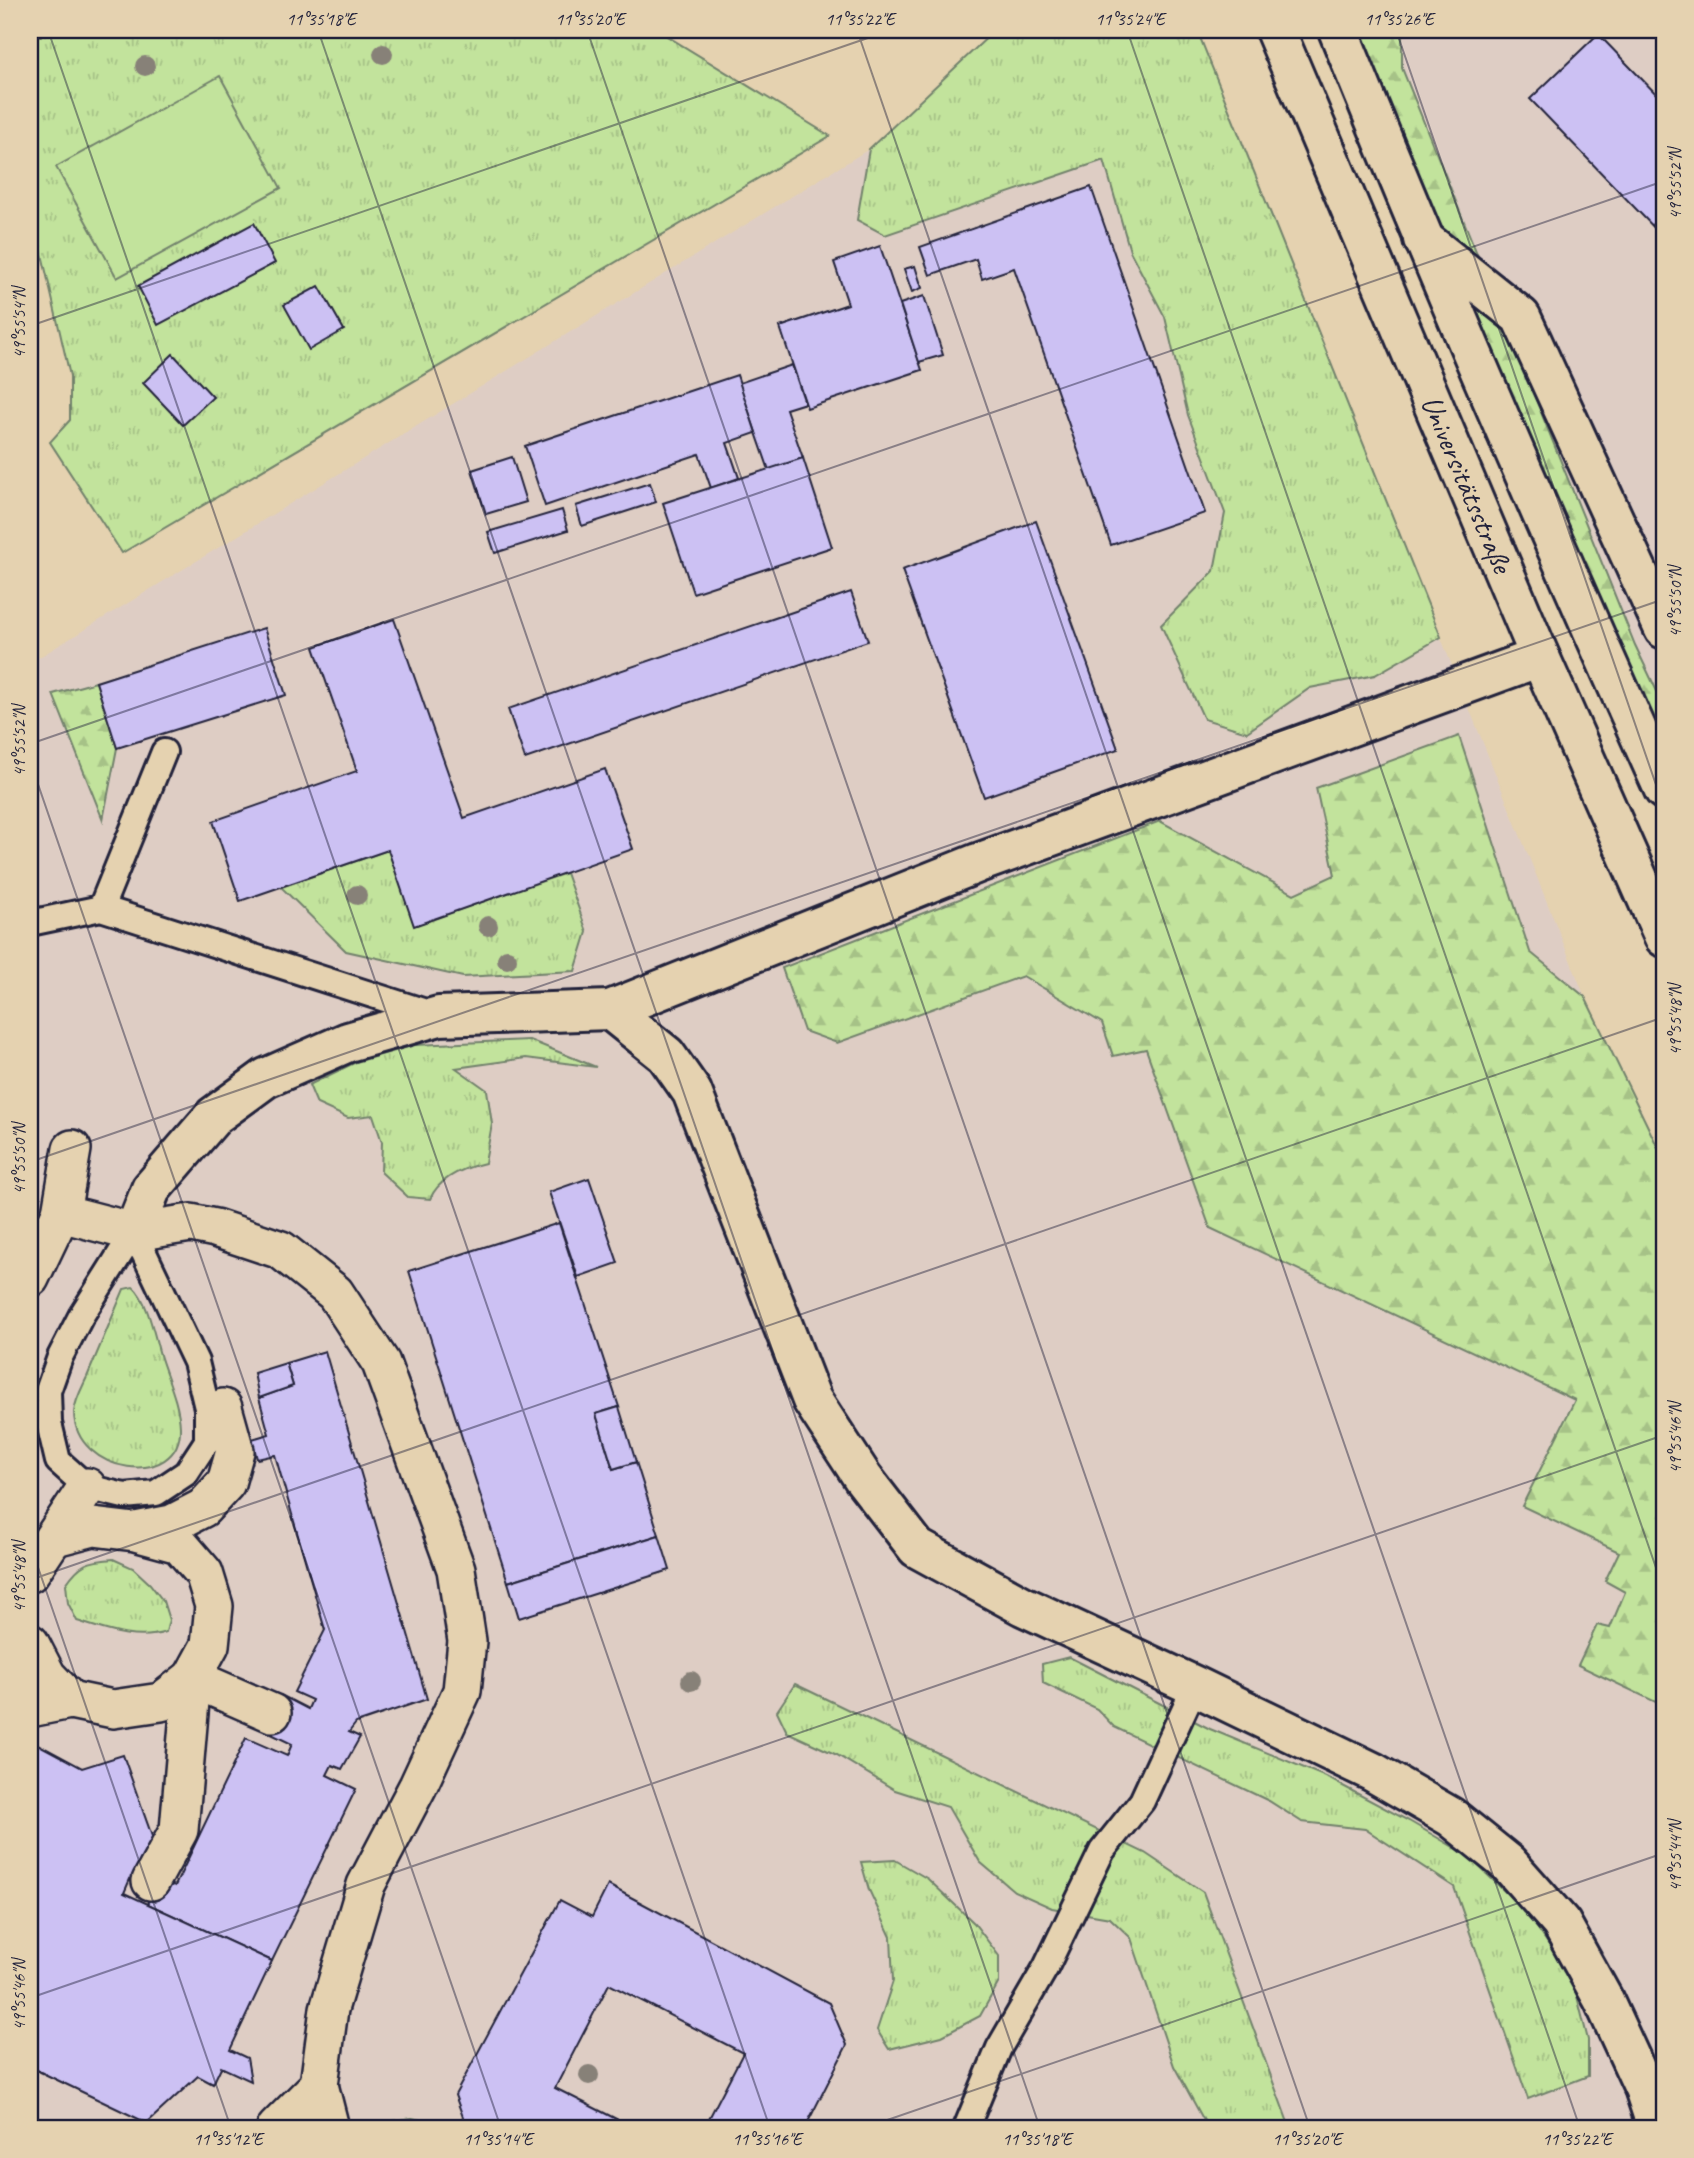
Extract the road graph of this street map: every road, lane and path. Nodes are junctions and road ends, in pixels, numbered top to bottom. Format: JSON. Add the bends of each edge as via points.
{"nodes":[{"id":1,"x":1275,"y":30,"type":"edge"},
{"id":2,"x":1338,"y":30,"type":"edge"},
{"id":3,"x":1423,"y":239,"type":"junction"},
{"id":4,"x":1664,"y":629,"type":"edge"},
{"id":5,"x":1540,"y":657,"type":"junction"},
{"id":6,"x":164,"y":752,"type":"dead end"},
{"id":7,"x":1664,"y":790,"type":"edge"},
{"id":8,"x":102,"y":908,"type":"junction"},
{"id":9,"x":30,"y":923,"type":"edge"},
{"id":10,"x":1664,"y":937,"type":"edge"},
{"id":11,"x":610,"y":1010,"type":"junction"},
{"id":12,"x":439,"y":1016,"type":"junction"},
{"id":13,"x":72,"y":1149,"type":"dead end"},
{"id":14,"x":61,"y":1213,"type":"junction"},
{"id":15,"x":134,"y":1232,"type":"junction"},
{"id":16,"x":30,"y":1278,"type":"edge"},
{"id":17,"x":223,"y":1408,"type":"dead end"},
{"id":18,"x":87,"y":1487,"type":"junction"},
{"id":19,"x":135,"y":1532,"type":"junction"},
{"id":20,"x":55,"y":1537,"type":"junction"},
{"id":21,"x":30,"y":1573,"type":"edge"},
{"id":22,"x":30,"y":1643,"type":"edge"},
{"id":23,"x":191,"y":1678,"type":"junction"},
{"id":24,"x":1195,"y":1686,"type":"junction"},
{"id":25,"x":70,"y":1700,"type":"junction"},
{"id":26,"x":30,"y":1708,"type":"edge"},
{"id":27,"x":271,"y":1713,"type":"dead end"},
{"id":28,"x":151,"y":1881,"type":"dead end"},
{"id":29,"x":319,"y":2085,"type":"junction"},
{"id":30,"x":276,"y":2128,"type":"edge"},
{"id":31,"x":330,"y":2128,"type":"edge"},
{"id":32,"x":966,"y":2128,"type":"edge"},
{"id":33,"x":1657,"y":2128,"type":"edge"}],
"edges":[{"from":1,"to":5,"type":"street","name":"Universitätsstraße"},
{"from":2,"to":3,"type":"street","name":"Universitätsstraße"},
{"from":3,"to":4,"type":"street","via":[[1521,317]]},
{"from":3,"to":7,"type":"street","name":"Universitätsstraße"},
{"from":5,"to":10,"type":"street","name":"Universitätsstraße"},
{"from":5,"to":11,"type":"street","via":[[978,863]]},
{"from":6,"to":8,"type":"lane"},
{"from":8,"to":9,"type":"lane"},
{"from":8,"to":12,"type":"lane"},
{"from":11,"to":12,"type":"street"},
{"from":11,"to":24,"type":"street","via":[[666,1055],[692,1092],[812,1400],[863,1478],[917,1548],[1023,1606]]},
{"from":12,"to":15,"type":"street","via":[[348,1042],[265,1078],[214,1116],[151,1189]]},
{"from":13,"to":14,"type":"street"},
{"from":14,"to":15,"type":"street"},
{"from":14,"to":16,"type":"street"},
{"from":15,"to":18,"type":"lane","via":[[81,1316],[48,1391],[49,1423],[58,1461]]},
{"from":15,"to":18,"type":"lane","via":[[196,1362],[208,1408],[207,1441],[186,1473],[156,1493],[124,1496]]},
{"from":15,"to":29,"type":"street","via":[[191,1223],[215,1228],[281,1250],[335,1293],[381,1363],[456,1569],[467,1641],[462,1691],[366,1885],[329,2009]]},
{"from":17,"to":19,"type":"street","via":[[244,1449],[226,1483],[203,1508],[172,1524]]},
{"from":18,"to":20,"type":"street"},
{"from":19,"to":20,"type":"street","via":[[93,1527]]},
{"from":19,"to":23,"type":"street","via":[[179,1544],[204,1573],[214,1606],[210,1645]]},
{"from":20,"to":21,"type":"street"},
{"from":22,"to":25,"type":"street","via":[[47,1676]]},
{"from":23,"to":25,"type":"street","via":[[160,1702],[113,1709]]},
{"from":23,"to":27,"type":"street"},
{"from":23,"to":28,"type":"street","via":[[178,1830]]},
{"from":24,"to":32,"type":"lane","via":[[1142,1801],[1102,1852],[1046,1967],[999,2049]]},
{"from":24,"to":33,"type":"street","via":[[1373,1772],[1451,1817],[1508,1863],[1561,1923],[1603,1999]]},
{"from":25,"to":26,"type":"street"},
{"from":29,"to":30,"type":"street"},
{"from":29,"to":31,"type":"street"}]}
